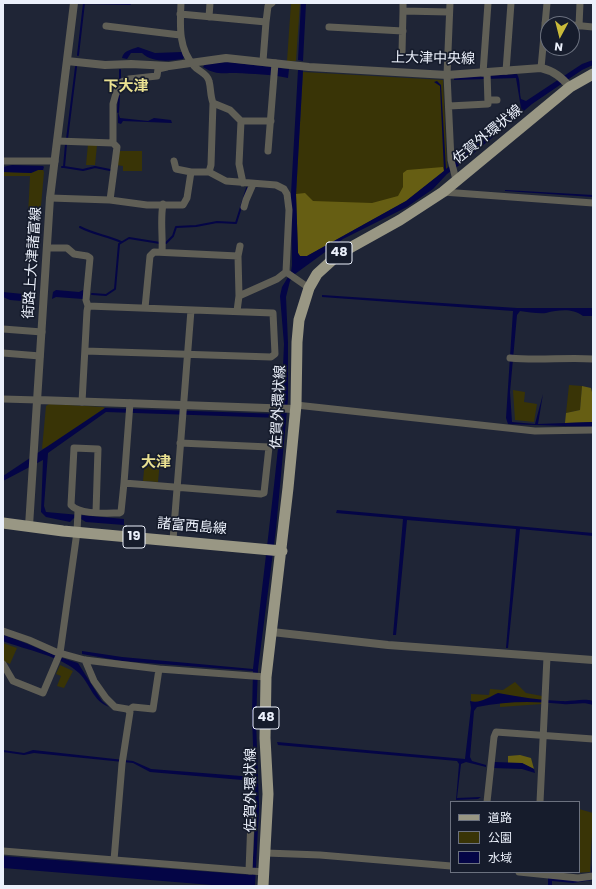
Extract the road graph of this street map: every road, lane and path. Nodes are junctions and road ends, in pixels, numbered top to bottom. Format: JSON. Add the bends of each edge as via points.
{"nodes":[{"id":1,"x":74,"y":3,"type":"edge"},
{"id":2,"x":181,"y":3,"type":"edge"},
{"id":3,"x":210,"y":3,"type":"edge"},
{"id":4,"x":272,"y":3,"type":"edge"},
{"id":5,"x":403,"y":3,"type":"edge"},
{"id":6,"x":450,"y":3,"type":"edge"},
{"id":7,"x":488,"y":3,"type":"edge"},
{"id":8,"x":511,"y":3,"type":"edge"},
{"id":9,"x":547,"y":3,"type":"edge"},
{"id":10,"x":580,"y":3,"type":"edge"},
{"id":11,"x":403,"y":11,"type":"junction"},
{"id":12,"x":449,"y":12,"type":"junction"},
{"id":13,"x":180,"y":14,"type":"junction"},
{"id":14,"x":546,"y":16,"type":"edge"},
{"id":15,"x":577,"y":16,"type":"edge"},
{"id":16,"x":209,"y":17,"type":"junction"},
{"id":17,"x":266,"y":22,"type":"junction"},
{"id":18,"x":106,"y":26,"type":"dead end"},
{"id":19,"x":580,"y":26,"type":"edge"},
{"id":20,"x":329,"y":27,"type":"dead end"},
{"id":21,"x":593,"y":27,"type":"edge"},
{"id":22,"x":403,"y":32,"type":"junction"},
{"id":23,"x":180,"y":35,"type":"junction"},
{"id":24,"x":402,"y":53,"type":"dead end"},
{"id":25,"x":542,"y":56,"type":"edge"},
{"id":26,"x":67,"y":61,"type":"junction"},
{"id":27,"x":263,"y":61,"type":"junction"},
{"id":28,"x":191,"y":62,"type":"junction"},
{"id":29,"x":275,"y":63,"type":"junction"},
{"id":30,"x":169,"y":66,"type":"junction"},
{"id":31,"x":541,"y":68,"type":"junction"},
{"id":32,"x":506,"y":71,"type":"junction"},
{"id":33,"x":447,"y":74,"type":"junction"},
{"id":34,"x":593,"y":74,"type":"edge"},
{"id":35,"x":485,"y":75,"type":"junction"},
{"id":36,"x":568,"y":85,"type":"junction"},
{"id":37,"x":488,"y":100,"type":"junction"},
{"id":38,"x":497,"y":100,"type":"dead end"},
{"id":39,"x":213,"y":103,"type":"junction"},
{"id":40,"x":449,"y":106,"type":"junction"},
{"id":41,"x":241,"y":121,"type":"junction"},
{"id":42,"x":270,"y":121,"type":"junction"},
{"id":43,"x":64,"y":141,"type":"junction"},
{"id":44,"x":113,"y":143,"type":"junction"},
{"id":45,"x":268,"y":150,"type":"dead end"},
{"id":46,"x":3,"y":161,"type":"edge"},
{"id":47,"x":55,"y":161,"type":"junction"},
{"id":48,"x":174,"y":161,"type":"dead end"},
{"id":49,"x":191,"y":172,"type":"junction"},
{"id":50,"x":209,"y":172,"type":"junction"},
{"id":51,"x":454,"y":176,"type":"junction"},
{"id":52,"x":243,"y":183,"type":"junction"},
{"id":53,"x":253,"y":184,"type":"junction"},
{"id":54,"x":443,"y":192,"type":"junction"},
{"id":55,"x":50,"y":198,"type":"junction"},
{"id":56,"x":110,"y":200,"type":"junction"},
{"id":57,"x":593,"y":203,"type":"edge"},
{"id":58,"x":163,"y":204,"type":"junction"},
{"id":59,"x":244,"y":207,"type":"dead end"},
{"id":60,"x":240,"y":246,"type":"dead end"},
{"id":61,"x":47,"y":248,"type":"junction"},
{"id":62,"x":162,"y":252,"type":"junction"},
{"id":63,"x":238,"y":256,"type":"junction"},
{"id":64,"x":286,"y":272,"type":"junction"},
{"id":65,"x":309,"y":288,"type":"junction"},
{"id":66,"x":239,"y":296,"type":"junction"},
{"id":67,"x":88,"y":306,"type":"junction"},
{"id":68,"x":145,"y":308,"type":"junction"},
{"id":69,"x":191,"y":310,"type":"junction"},
{"id":70,"x":238,"y":311,"type":"junction"},
{"id":71,"x":3,"y":329,"type":"edge"},
{"id":72,"x":42,"y":332,"type":"junction"},
{"id":73,"x":85,"y":351,"type":"junction"},
{"id":74,"x":3,"y":353,"type":"edge"},
{"id":75,"x":187,"y":354,"type":"junction"},
{"id":76,"x":40,"y":356,"type":"junction"},
{"id":77,"x":512,"y":358,"type":"dead end"},
{"id":78,"x":593,"y":359,"type":"edge"},
{"id":79,"x":3,"y":399,"type":"edge"},
{"id":80,"x":38,"y":400,"type":"junction"},
{"id":81,"x":82,"y":402,"type":"junction"},
{"id":82,"x":293,"y":407,"type":"junction"},
{"id":83,"x":130,"y":408,"type":"junction"},
{"id":84,"x":182,"y":410,"type":"junction"},
{"id":85,"x":593,"y":430,"type":"edge"},
{"id":86,"x":180,"y":443,"type":"junction"},
{"id":87,"x":124,"y":483,"type":"junction"},
{"id":88,"x":176,"y":488,"type":"junction"},
{"id":89,"x":78,"y":511,"type":"junction"},
{"id":90,"x":96,"y":512,"type":"junction"},
{"id":91,"x":3,"y":523,"type":"edge"},
{"id":92,"x":29,"y":526,"type":"junction"},
{"id":93,"x":77,"y":526,"type":"junction"},
{"id":94,"x":172,"y":540,"type":"junction"},
{"id":95,"x":274,"y":550,"type":"junction"},
{"id":96,"x":3,"y":631,"type":"edge"},
{"id":97,"x":272,"y":632,"type":"junction"},
{"id":98,"x":59,"y":657,"type":"junction"},
{"id":99,"x":547,"y":657,"type":"junction"},
{"id":100,"x":85,"y":660,"type":"junction"},
{"id":101,"x":593,"y":660,"type":"edge"},
{"id":102,"x":3,"y":664,"type":"edge"},
{"id":103,"x":159,"y":669,"type":"junction"},
{"id":104,"x":263,"y":677,"type":"junction"},
{"id":105,"x":129,"y":710,"type":"junction"},
{"id":106,"x":544,"y":734,"type":"junction"},
{"id":107,"x":593,"y":739,"type":"edge"},
{"id":108,"x":487,"y":801,"type":"edge"},
{"id":109,"x":540,"y":801,"type":"edge"},
{"id":110,"x":251,"y":819,"type":"dead end"},
{"id":111,"x":3,"y":851,"type":"edge"},
{"id":112,"x":266,"y":853,"type":"junction"},
{"id":113,"x":114,"y":860,"type":"junction"},
{"id":114,"x":450,"y":866,"type":"edge"},
{"id":115,"x":255,"y":871,"type":"junction"},
{"id":116,"x":529,"y":873,"type":"edge"},
{"id":117,"x":591,"y":876,"type":"edge"},
{"id":118,"x":263,"y":886,"type":"edge"}],
"edges":[{"from":1,"to":26,"type":"street","name":"街路上大津諸富線"},
{"from":2,"to":13,"type":"street"},
{"from":3,"to":16,"type":"street"},
{"from":4,"to":17,"type":"street","via":[[268,6]]},
{"from":5,"to":11,"type":"street"},
{"from":6,"to":12,"type":"street"},
{"from":7,"to":35,"type":"street"},
{"from":8,"to":32,"type":"street"},
{"from":9,"to":14,"type":"street"},
{"from":10,"to":15,"type":"street"},
{"from":11,"to":12,"type":"street"},
{"from":11,"to":22,"type":"street"},
{"from":12,"to":33,"type":"street"},
{"from":13,"to":16,"type":"street"},
{"from":13,"to":23,"type":"street"},
{"from":16,"to":17,"type":"street"},
{"from":17,"to":27,"type":"street"},
{"from":18,"to":23,"type":"street"},
{"from":19,"to":21,"type":"street"},
{"from":20,"to":22,"type":"street"},
{"from":22,"to":24,"type":"street"},
{"from":23,"to":28,"type":"street"},
{"from":25,"to":31,"type":"street"},
{"from":26,"to":30,"type":"street","via":[[105,65]]},
{"from":26,"to":43,"type":"street","name":"街路上大津諸富線"},
{"from":27,"to":28,"type":"street","via":[[226,58]]},
{"from":27,"to":29,"type":"street"},
{"from":28,"to":30,"type":"street"},
{"from":28,"to":39,"type":"street","via":[[205,73]]},
{"from":29,"to":33,"type":"street","name":"上大津中央線"},
{"from":29,"to":42,"type":"street"},
{"from":30,"to":44,"type":"street","via":[[158,69],[157,76],[129,79],[119,84],[113,104]]},
{"from":31,"to":32,"type":"street","name":"上大津中央線"},
{"from":31,"to":36,"type":"street","name":"上大津中央線","via":[[560,76]]},
{"from":32,"to":35,"type":"street","name":"上大津中央線"},
{"from":33,"to":35,"type":"street","name":"上大津中央線"},
{"from":33,"to":40,"type":"street"},
{"from":34,"to":36,"type":"main road","name":"佐賀外環状線","number":"48"},
{"from":35,"to":37,"type":"street"},
{"from":36,"to":51,"type":"main road","name":"佐賀外環状線","number":"48"},
{"from":37,"to":38,"type":"street"},
{"from":37,"to":40,"type":"street","via":[[488,104]]},
{"from":39,"to":41,"type":"street","via":[[230,110]]},
{"from":39,"to":50,"type":"street"},
{"from":40,"to":51,"type":"street"},
{"from":41,"to":42,"type":"street"},
{"from":41,"to":52,"type":"street","via":[[239,164]]},
{"from":42,"to":45,"type":"street"},
{"from":43,"to":44,"type":"street"},
{"from":43,"to":47,"type":"street","name":"街路上大津諸富線"},
{"from":44,"to":56,"type":"street","via":[[117,147]]},
{"from":46,"to":47,"type":"street"},
{"from":47,"to":55,"type":"street","name":"街路上大津諸富線"},
{"from":48,"to":49,"type":"street","via":[[176,169]]},
{"from":49,"to":50,"type":"street"},
{"from":49,"to":58,"type":"street","via":[[187,198],[183,205]]},
{"from":50,"to":52,"type":"street","via":[[226,181]]},
{"from":51,"to":54,"type":"main road","name":"佐賀外環状線","number":"48"},
{"from":52,"to":53,"type":"street"},
{"from":53,"to":59,"type":"street"},
{"from":53,"to":64,"type":"street","via":[[276,185],[287,194],[289,210]]},
{"from":54,"to":57,"type":"street"},
{"from":54,"to":65,"type":"main road","name":"佐賀外環状線","number":"48","via":[[400,220],[339,254],[317,274]]},
{"from":55,"to":56,"type":"street"},
{"from":55,"to":61,"type":"street","name":"街路上大津諸富線"},
{"from":56,"to":58,"type":"street","via":[[147,205]]},
{"from":58,"to":62,"type":"street"},
{"from":60,"to":63,"type":"street"},
{"from":61,"to":67,"type":"street","via":[[68,248],[74,254],[90,258],[86,300]]},
{"from":61,"to":72,"type":"street","name":"街路上大津諸富線"},
{"from":62,"to":63,"type":"street"},
{"from":62,"to":68,"type":"street","via":[[154,252],[150,256]]},
{"from":63,"to":66,"type":"street"},
{"from":64,"to":65,"type":"street"},
{"from":64,"to":66,"type":"street"},
{"from":65,"to":82,"type":"main road","name":"佐賀外環状線","number":"48","via":[[299,320]]},
{"from":66,"to":70,"type":"street"},
{"from":67,"to":68,"type":"street"},
{"from":67,"to":73,"type":"street"},
{"from":68,"to":69,"type":"street"},
{"from":69,"to":70,"type":"street"},
{"from":69,"to":75,"type":"street"},
{"from":70,"to":75,"type":"street","via":[[273,313],[275,354],[271,357]]},
{"from":71,"to":72,"type":"street"},
{"from":72,"to":76,"type":"street","name":"街路上大津諸富線"},
{"from":73,"to":75,"type":"street"},
{"from":73,"to":81,"type":"street"},
{"from":74,"to":76,"type":"street"},
{"from":75,"to":84,"type":"street"},
{"from":76,"to":80,"type":"street","name":"街路上大津諸富線"},
{"from":77,"to":78,"type":"street"},
{"from":79,"to":80,"type":"street"},
{"from":80,"to":81,"type":"street"},
{"from":80,"to":92,"type":"street","name":"街路上大津諸富線"},
{"from":81,"to":83,"type":"street"},
{"from":82,"to":84,"type":"street"},
{"from":82,"to":85,"type":"street","via":[[535,431]]},
{"from":82,"to":95,"type":"main road","name":"佐賀外環状線","number":"48"},
{"from":83,"to":84,"type":"street"},
{"from":83,"to":87,"type":"street"},
{"from":84,"to":86,"type":"street"},
{"from":86,"to":88,"type":"street"},
{"from":86,"to":88,"type":"street","via":[[266,446],[270,450],[265,490],[261,494]]},
{"from":87,"to":88,"type":"street"},
{"from":87,"to":90,"type":"street","via":[[121,512]]},
{"from":88,"to":94,"type":"street"},
{"from":89,"to":90,"type":"street"},
{"from":89,"to":90,"type":"street","via":[[71,505],[74,448],[98,449]]},
{"from":89,"to":93,"type":"street"},
{"from":91,"to":92,"type":"main road","name":"諸富西島線","number":"19"},
{"from":92,"to":93,"type":"main road","name":"諸富西島線","number":"19"},
{"from":93,"to":94,"type":"main road","name":"諸富西島線","number":"19"},
{"from":93,"to":98,"type":"street"},
{"from":94,"to":95,"type":"main road","name":"諸富西島線","number":"19"},
{"from":95,"to":97,"type":"main road","name":"佐賀外環状線","number":"48"},
{"from":96,"to":98,"type":"street"},
{"from":97,"to":99,"type":"street","via":[[396,646]]},
{"from":97,"to":104,"type":"main road","name":"佐賀外環状線","number":"48"},
{"from":98,"to":100,"type":"street"},
{"from":98,"to":102,"type":"street","via":[[43,693],[12,681]]},
{"from":99,"to":101,"type":"street"},
{"from":99,"to":106,"type":"street"},
{"from":100,"to":103,"type":"street"},
{"from":100,"to":105,"type":"street","via":[[94,681],[106,698],[115,707]]},
{"from":103,"to":104,"type":"street"},
{"from":103,"to":105,"type":"street","via":[[153,709],[133,707]]},
{"from":104,"to":112,"type":"main road","name":"佐賀外環状線","number":"48","via":[[268,794]]},
{"from":105,"to":113,"type":"street"},
{"from":106,"to":107,"type":"street"},
{"from":106,"to":108,"type":"street","via":[[496,732]]},
{"from":106,"to":109,"type":"street"},
{"from":110,"to":115,"type":"street"},
{"from":111,"to":113,"type":"street"},
{"from":112,"to":114,"type":"street"},
{"from":112,"to":115,"type":"main road","name":"佐賀外環状線","number":"48"},
{"from":113,"to":115,"type":"street"},
{"from":115,"to":118,"type":"main road","name":"佐賀外環状線","number":"48"},
{"from":116,"to":117,"type":"street","via":[[578,878]]}]}
